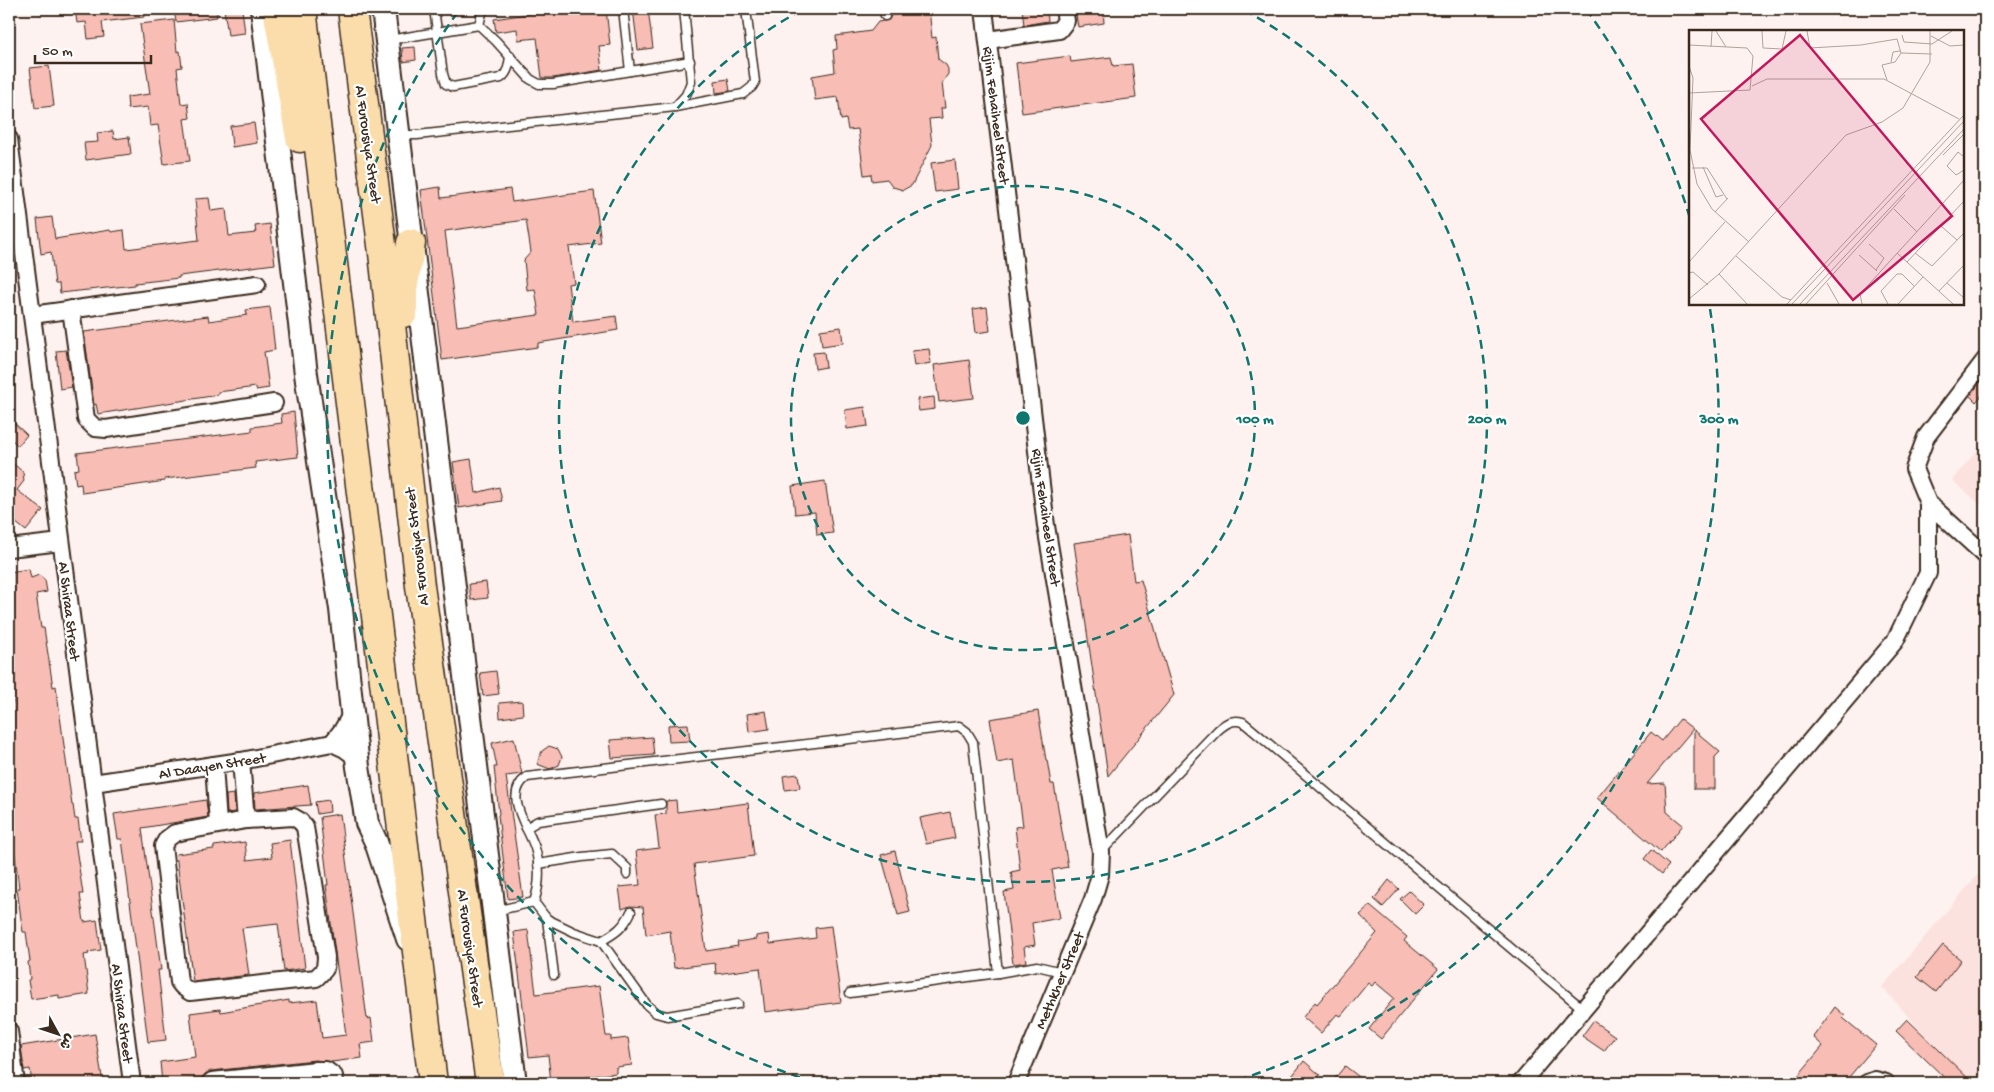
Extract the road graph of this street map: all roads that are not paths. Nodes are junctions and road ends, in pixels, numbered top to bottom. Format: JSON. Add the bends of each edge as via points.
{"nodes":[{"id":1,"x":262,"y":9,"type":"edge"},
{"id":2,"x":277,"y":9,"type":"edge"},
{"id":3,"x":302,"y":9,"type":"edge"},
{"id":4,"x":352,"y":9,"type":"edge"},
{"id":5,"x":383,"y":9,"type":"edge"},
{"id":6,"x":434,"y":9,"type":"edge"},
{"id":7,"x":483,"y":9,"type":"edge"},
{"id":8,"x":623,"y":9,"type":"edge"},
{"id":9,"x":684,"y":9,"type":"edge"},
{"id":10,"x":746,"y":9,"type":"edge"},
{"id":11,"x":984,"y":9,"type":"edge"},
{"id":12,"x":1064,"y":9,"type":"edge"},
{"id":13,"x":479,"y":25,"type":"junction"},
{"id":14,"x":437,"y":32,"type":"junction"},
{"id":15,"x":387,"y":40,"type":"junction"},
{"id":16,"x":988,"y":40,"type":"junction"},
{"id":17,"x":510,"y":56,"type":"junction"},
{"id":18,"x":690,"y":61,"type":"junction"},
{"id":19,"x":630,"y":71,"type":"junction"},
{"id":20,"x":675,"y":107,"type":"junction"},
{"id":21,"x":398,"y":135,"type":"junction"},
{"id":22,"x":9,"y":139,"type":"edge"},
{"id":23,"x":411,"y":244,"type":"junction"},
{"id":24,"x":332,"y":254,"type":"junction"},
{"id":25,"x":257,"y":284,"type":"dead end"},
{"id":26,"x":71,"y":309,"type":"junction"},
{"id":27,"x":32,"y":315,"type":"junction"},
{"id":28,"x":1985,"y":360,"type":"edge"},
{"id":29,"x":274,"y":403,"type":"dead end"},
{"id":30,"x":1928,"y":504,"type":"junction"},
{"id":31,"x":61,"y":542,"type":"junction"},
{"id":32,"x":9,"y":548,"type":"edge"},
{"id":33,"x":1985,"y":555,"type":"edge"},
{"id":34,"x":420,"y":586,"type":"junction"},
{"id":35,"x":352,"y":713,"type":"junction"},
{"id":36,"x":332,"y":743,"type":"junction"},
{"id":37,"x":357,"y":758,"type":"junction"},
{"id":38,"x":241,"y":762,"type":"junction"},
{"id":39,"x":214,"y":766,"type":"junction"},
{"id":40,"x":93,"y":783,"type":"junction"},
{"id":41,"x":660,"y":804,"type":"dead end"},
{"id":42,"x":246,"y":820,"type":"junction"},
{"id":43,"x":218,"y":824,"type":"junction"},
{"id":44,"x":526,"y":828,"type":"junction"},
{"id":45,"x":1101,"y":852,"type":"junction"},
{"id":46,"x":538,"y":864,"type":"junction"},
{"id":47,"x":627,"y":874,"type":"dead end"},
{"id":48,"x":1100,"y":875,"type":"joint"},
{"id":49,"x":534,"y":902,"type":"junction"},
{"id":50,"x":493,"y":912,"type":"junction"},
{"id":51,"x":631,"y":912,"type":"dead end"},
{"id":52,"x":547,"y":919,"type":"junction"},
{"id":53,"x":601,"y":941,"type":"junction"},
{"id":54,"x":1062,"y":972,"type":"junction"},
{"id":55,"x":998,"y":973,"type":"junction"},
{"id":56,"x":421,"y":974,"type":"junction"},
{"id":57,"x":554,"y":976,"type":"dead end"},
{"id":58,"x":850,"y":993,"type":"dead end"},
{"id":59,"x":738,"y":1004,"type":"dead end"},
{"id":60,"x":1583,"y":1009,"type":"junction"},
{"id":61,"x":9,"y":1031,"type":"edge"},
{"id":62,"x":16,"y":1083,"type":"edge"},
{"id":63,"x":132,"y":1083,"type":"edge"},
{"id":64,"x":210,"y":1083,"type":"edge"},
{"id":65,"x":335,"y":1083,"type":"edge"},
{"id":66,"x":433,"y":1083,"type":"edge"},
{"id":67,"x":490,"y":1083,"type":"edge"},
{"id":68,"x":514,"y":1083,"type":"edge"},
{"id":69,"x":1016,"y":1083,"type":"edge"},
{"id":70,"x":1521,"y":1083,"type":"edge"}],
"edges":[{"from":1,"to":35,"type":"main road","via":[[306,374],[341,609]]},
{"from":2,"to":24,"type":"highway","via":[[312,204]]},
{"from":3,"to":24,"type":"highway"},
{"from":4,"to":34,"type":"highway","name":"Al Furousiya Street"},
{"from":5,"to":15,"type":"main road","name":"Al Furousiya Street"},
{"from":6,"to":14,"type":"lane"},
{"from":7,"to":13,"type":"lane"},
{"from":8,"to":19,"type":"lane"},
{"from":9,"to":18,"type":"lane"},
{"from":10,"to":20,"type":"lane","via":[[752,87],[743,94]]},
{"from":11,"to":16,"type":"street","name":"Rijim Fehaiheel Street"},
{"from":12,"to":16,"type":"street","via":[[1066,21],[1059,30]]},
{"from":13,"to":14,"type":"lane"},
{"from":13,"to":17,"type":"lane"},
{"from":14,"to":15,"type":"lane"},
{"from":14,"to":17,"type":"lane","via":[[446,84],[454,88],[501,78],[509,67]]},
{"from":15,"to":21,"type":"main road","name":"Al Furousiya Street"},
{"from":16,"to":45,"type":"street","name":"Rijim Fehaiheel Street","via":[[1046,526]]},
{"from":17,"to":19,"type":"lane","via":[[539,84]]},
{"from":18,"to":19,"type":"lane"},
{"from":18,"to":20,"type":"lane","via":[[691,82],[686,95]]},
{"from":20,"to":21,"type":"lane"},
{"from":21,"to":23,"type":"main road","name":"Al Furousiya Street"},
{"from":22,"to":27,"type":"street","name":"Al Shiraa Street"},
{"from":23,"to":34,"type":"highway","via":[[403,289],[403,311],[424,525]]},
{"from":23,"to":50,"type":"main road","name":"Al Furousiya Street"},
{"from":24,"to":56,"type":"highway"},
{"from":25,"to":26,"type":"street"},
{"from":26,"to":27,"type":"street"},
{"from":26,"to":29,"type":"street","via":[[86,419],[95,428],[106,429]]},
{"from":27,"to":31,"type":"street","name":"Al Shiraa Street"},
{"from":28,"to":30,"type":"street","via":[[1926,437],[1914,469]]},
{"from":30,"to":33,"type":"street"},
{"from":30,"to":60,"type":"street","via":[[1928,573],[1895,641]]},
{"from":31,"to":32,"type":"street"},
{"from":31,"to":40,"type":"street","name":"Al Shiraa Street"},
{"from":34,"to":67,"type":"highway","name":"Al Furousiya Street"},
{"from":35,"to":36,"type":"street"},
{"from":35,"to":37,"type":"main road"},
{"from":36,"to":37,"type":"street"},
{"from":36,"to":38,"type":"street","name":"Al Daayen Street"},
{"from":37,"to":56,"type":"main road","via":[[367,822]]},
{"from":38,"to":39,"type":"street","name":"Al Daayen Street"},
{"from":38,"to":42,"type":"street"},
{"from":39,"to":40,"type":"street","name":"Al Daayen Street"},
{"from":39,"to":43,"type":"street"},
{"from":40,"to":63,"type":"street","name":"Al Shiraa Street"},
{"from":41,"to":44,"type":"lane","via":[[538,821]]},
{"from":42,"to":43,"type":"street"},
{"from":42,"to":43,"type":"street","via":[[292,817],[305,827],[326,957],[325,969],[316,978],[190,992],[179,982],[163,846],[175,833]]},
{"from":44,"to":46,"type":"lane"},
{"from":44,"to":55,"type":"lane","via":[[516,793],[520,782],[527,777],[959,726],[973,742]]},
{"from":45,"to":48,"type":"street","name":"Rijim Fehaiheel Street"},
{"from":45,"to":60,"type":"lane","via":[[1218,730],[1235,720],[1243,722]]},
{"from":46,"to":47,"type":"lane","via":[[612,854],[627,868]]},
{"from":46,"to":49,"type":"lane","via":[[538,890]]},
{"from":48,"to":54,"type":"street","name":"Methkher Street"},
{"from":49,"to":50,"type":"lane"},
{"from":49,"to":52,"type":"lane"},
{"from":50,"to":68,"type":"main road","name":"Al Furousiya Street"},
{"from":51,"to":53,"type":"lane","via":[[624,926]]},
{"from":52,"to":53,"type":"lane"},
{"from":52,"to":57,"type":"lane"},
{"from":53,"to":59,"type":"lane","via":[[656,1013],[667,1016]]},
{"from":54,"to":55,"type":"lane","via":[[1037,966]]},
{"from":54,"to":69,"type":"street","name":"Methkher Street"},
{"from":55,"to":58,"type":"lane"},
{"from":56,"to":66,"type":"highway"},
{"from":60,"to":70,"type":"street"},
{"from":61,"to":62,"type":"street"},
{"from":64,"to":65,"type":"street","via":[[326,1070],[334,1076]]}]}
